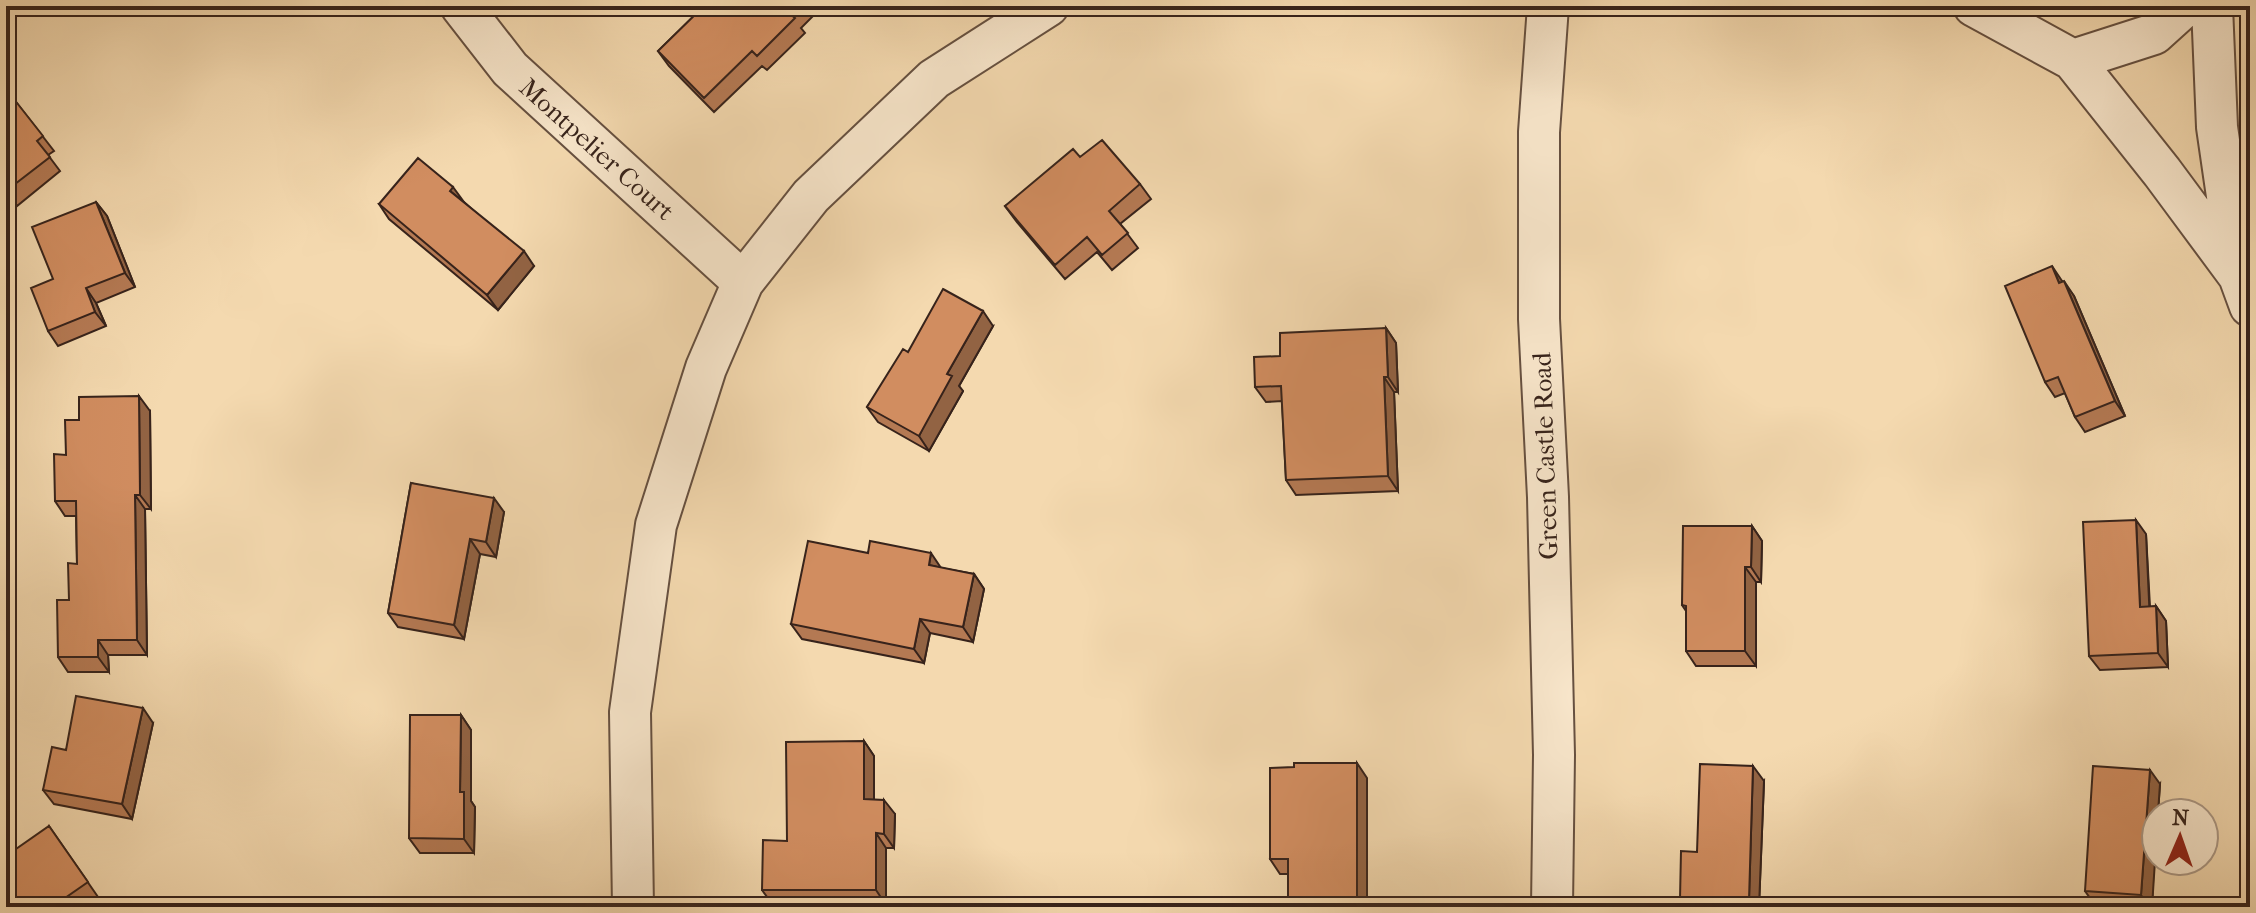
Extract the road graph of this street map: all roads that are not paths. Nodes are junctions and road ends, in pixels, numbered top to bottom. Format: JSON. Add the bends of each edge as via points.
{"nodes":[{"id":1,"x":461,"y":6,"type":"edge"},
{"id":2,"x":1048,"y":6,"type":"edge"},
{"id":3,"x":1548,"y":6,"type":"edge"},
{"id":4,"x":1974,"y":6,"type":"edge"},
{"id":5,"x":2185,"y":6,"type":"edge"},
{"id":6,"x":2212,"y":6,"type":"edge"},
{"id":7,"x":2073,"y":60,"type":"junction"},
{"id":8,"x":743,"y":282,"type":"junction"},
{"id":9,"x":2244,"y":291,"type":"edge"},
{"id":10,"x":633,"y":907,"type":"edge"},
{"id":11,"x":1552,"y":907,"type":"edge"}],
"edges":[{"from":1,"to":8,"type":"street","name":"Montpelier Court","via":[[510,69]]},
{"from":2,"to":8,"type":"street","via":[[934,79],[811,196]]},
{"from":3,"to":11,"type":"street","name":"Green Castle Road","via":[[1539,132],[1539,319],[1554,755]]},
{"from":4,"to":7,"type":"street"},
{"from":5,"to":7,"type":"street","via":[[2154,34]]},
{"from":6,"to":9,"type":"street","via":[[2217,127]]},
{"from":7,"to":9,"type":"street","via":[[2162,172]]},
{"from":8,"to":10,"type":"street","via":[[706,368],[656,525],[630,712]]}]}
